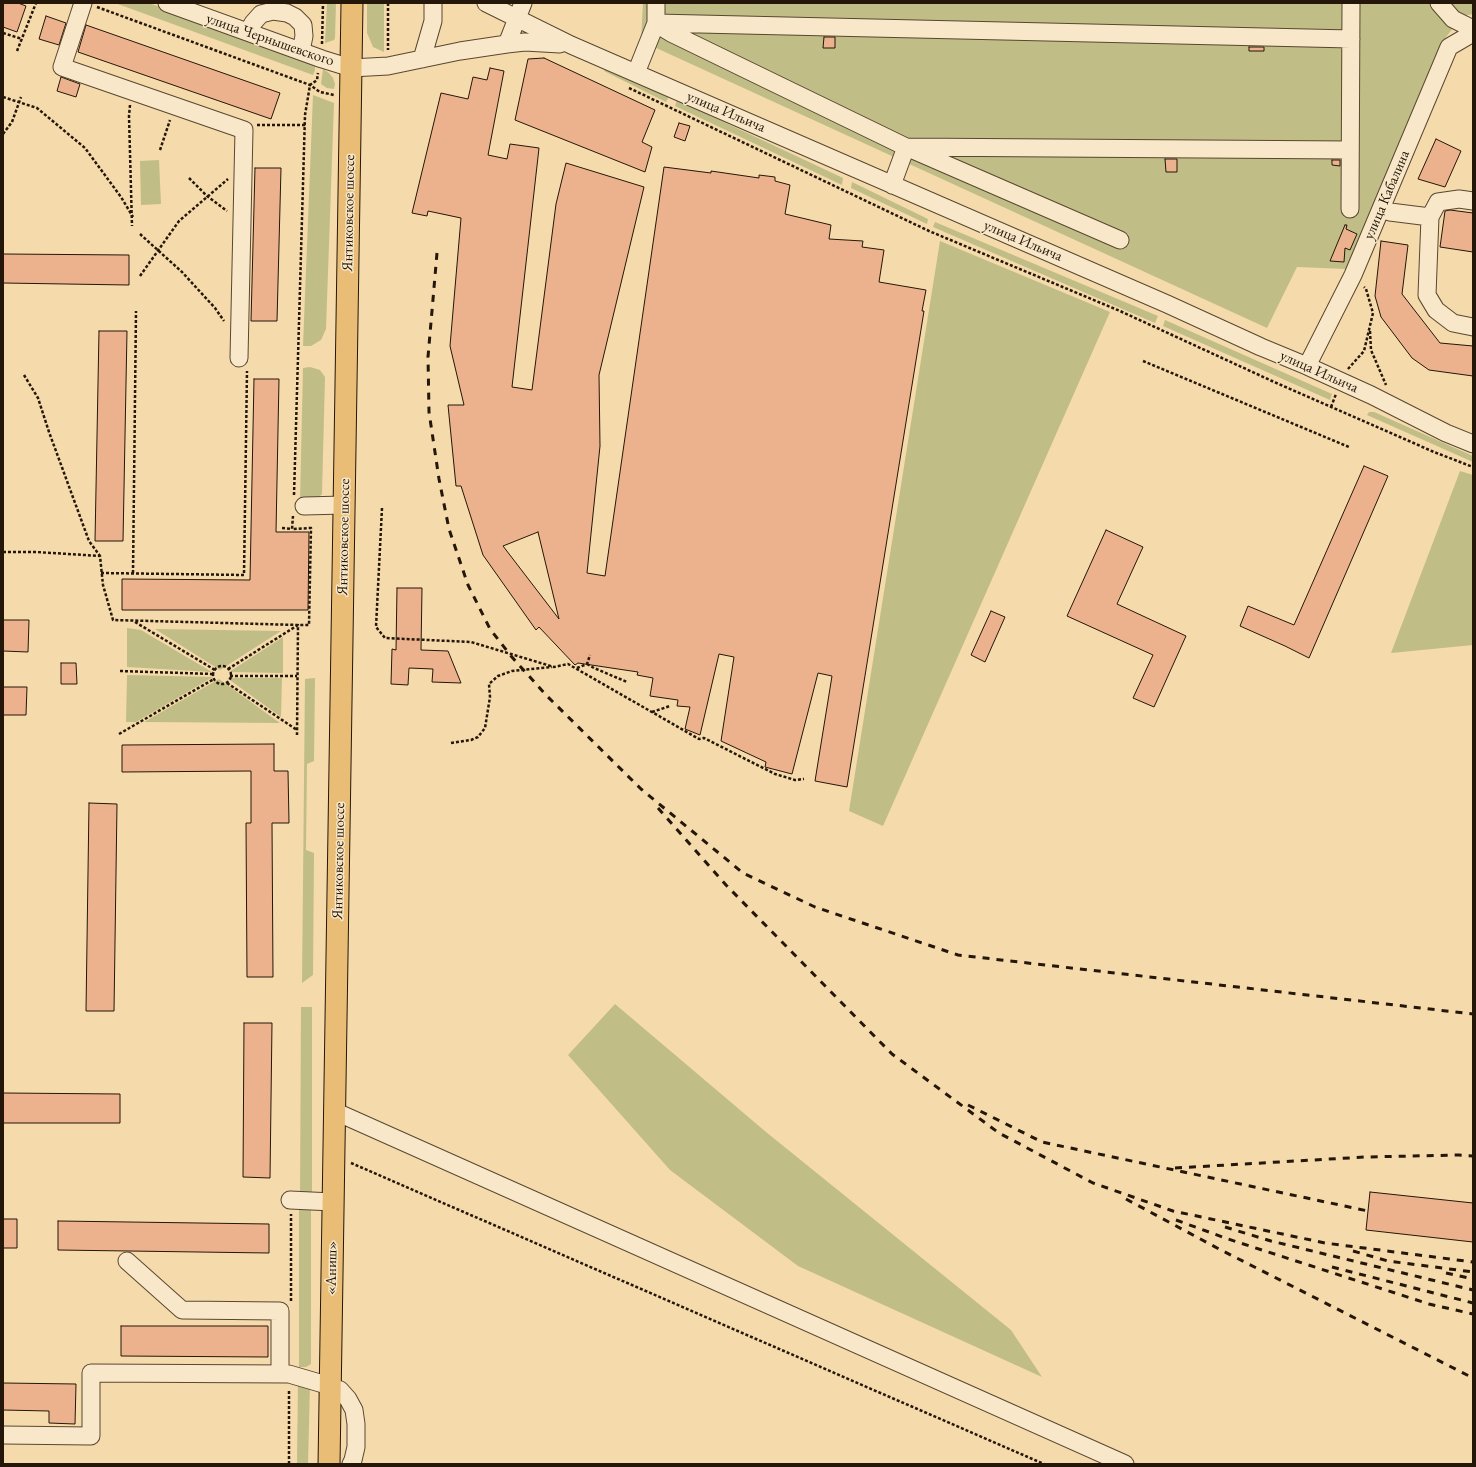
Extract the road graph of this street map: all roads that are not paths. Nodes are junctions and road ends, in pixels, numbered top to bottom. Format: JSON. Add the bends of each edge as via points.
{"nodes":[{"id":1,"x":167,"y":3,"type":"edge"},
{"id":2,"x":352,"y":3,"type":"edge"},
{"id":3,"x":433,"y":3,"type":"edge"},
{"id":4,"x":486,"y":3,"type":"edge"},
{"id":5,"x":656,"y":3,"type":"edge"},
{"id":6,"x":1351,"y":3,"type":"edge"},
{"id":7,"x":1439,"y":3,"type":"edge"},
{"id":8,"x":88,"y":4,"type":"edge"},
{"id":9,"x":519,"y":11,"type":"edge"},
{"id":10,"x":656,"y":24,"type":"junction"},
{"id":11,"x":1473,"y":29,"type":"edge"},
{"id":12,"x":248,"y":32,"type":"junction"},
{"id":13,"x":1473,"y":33,"type":"edge"},
{"id":14,"x":1351,"y":40,"type":"junction"},
{"id":15,"x":507,"y":44,"type":"junction"},
{"id":16,"x":571,"y":45,"type":"junction"},
{"id":17,"x":301,"y":51,"type":"junction"},
{"id":18,"x":422,"y":59,"type":"junction"},
{"id":19,"x":351,"y":68,"type":"junction"},
{"id":20,"x":636,"y":73,"type":"junction"},
{"id":21,"x":906,"y":147,"type":"junction"},
{"id":22,"x":1350,"y":150,"type":"junction"},
{"id":23,"x":892,"y":185,"type":"junction"},
{"id":24,"x":1473,"y":201,"type":"edge"},
{"id":25,"x":1350,"y":209,"type":"dead end"},
{"id":26,"x":1382,"y":209,"type":"junction"},
{"id":27,"x":1430,"y":217,"type":"junction"},
{"id":28,"x":1120,"y":240,"type":"dead end"},
{"id":29,"x":1473,"y":327,"type":"edge"},
{"id":30,"x":243,"y":363,"type":"road end"},
{"id":31,"x":1307,"y":366,"type":"junction"},
{"id":32,"x":1473,"y":444,"type":"edge"},
{"id":33,"x":344,"y":505,"type":"junction"},
{"id":34,"x":297,"y":506,"type":"road end"},
{"id":35,"x":335,"y":1072,"type":"joint"},
{"id":36,"x":334,"y":1111,"type":"junction"},
{"id":37,"x":290,"y":1200,"type":"road end"},
{"id":38,"x":333,"y":1202,"type":"junction"},
{"id":39,"x":127,"y":1261,"type":"dead end"},
{"id":40,"x":285,"y":1374,"type":"junction"},
{"id":41,"x":330,"y":1386,"type":"junction"},
{"id":42,"x":3,"y":1435,"type":"edge"},
{"id":43,"x":329,"y":1464,"type":"edge"},
{"id":44,"x":351,"y":1464,"type":"edge"},
{"id":45,"x":1125,"y":1464,"type":"edge"}],
"edges":[{"from":1,"to":12,"type":"street","name":"улица Чернышевского"},
{"from":2,"to":19,"type":"main road","name":"Янтиковское шоссе"},
{"from":3,"to":18,"type":"street","via":[[432,20]]},
{"from":4,"to":9,"type":"street","name":"улица Ильича"},
{"from":5,"to":10,"type":"street"},
{"from":6,"to":14,"type":"street"},
{"from":7,"to":11,"type":"street","via":[[1452,19]]},
{"from":8,"to":30,"type":"street","via":[[62,67],[244,130],[239,342]]},
{"from":9,"to":15,"type":"street"},
{"from":9,"to":16,"type":"street","name":"улица Ильича"},
{"from":10,"to":14,"type":"street"},
{"from":10,"to":20,"type":"street"},
{"from":10,"to":21,"type":"street"},
{"from":12,"to":17,"type":"street","name":"улица Чернышевского"},
{"from":12,"to":17,"type":"street","via":[[261,14],[273,11],[287,13],[303,24]]},
{"from":13,"to":26,"type":"street","name":"улица Кабалина","via":[[1449,47]]},
{"from":14,"to":22,"type":"street"},
{"from":15,"to":16,"type":"street","name":"улица Ильича","via":[[547,42]]},
{"from":15,"to":18,"type":"street","name":"улица Ильича"},
{"from":16,"to":20,"type":"street","name":"улица Ильича"},
{"from":17,"to":19,"type":"street","name":"улица Чернышевского"},
{"from":18,"to":19,"type":"street","name":"улица Ильича","via":[[388,66]]},
{"from":19,"to":33,"type":"main road","name":"Янтиковское шоссе"},
{"from":20,"to":23,"type":"street","name":"улица Ильича"},
{"from":21,"to":22,"type":"street"},
{"from":21,"to":23,"type":"street"},
{"from":21,"to":28,"type":"street"},
{"from":22,"to":25,"type":"street"},
{"from":23,"to":31,"type":"street","name":"улица Ильича"},
{"from":24,"to":27,"type":"street","via":[[1459,199],[1438,202]]},
{"from":26,"to":27,"type":"street"},
{"from":26,"to":31,"type":"street","name":"улица Кабалина","via":[[1353,275]]},
{"from":27,"to":29,"type":"street","via":[[1427,295],[1436,310],[1453,323]]},
{"from":31,"to":32,"type":"street","name":"улица Ильича"},
{"from":33,"to":34,"type":"street"},
{"from":33,"to":35,"type":"main road","name":"Янтиковское шоссе"},
{"from":35,"to":36,"type":"main road","name":"«Аниш»"},
{"from":36,"to":38,"type":"main road","name":"«Аниш»"},
{"from":36,"to":45,"type":"street"},
{"from":37,"to":38,"type":"street"},
{"from":38,"to":41,"type":"main road","name":"«Аниш»"},
{"from":39,"to":40,"type":"street","via":[[182,1310],[280,1312]]},
{"from":40,"to":41,"type":"street"},
{"from":40,"to":42,"type":"street","via":[[91,1373],[91,1436]]},
{"from":41,"to":43,"type":"main road","name":"«Аниш»"},
{"from":41,"to":44,"type":"street","via":[[340,1390],[354,1410],[356,1447]]}]}
